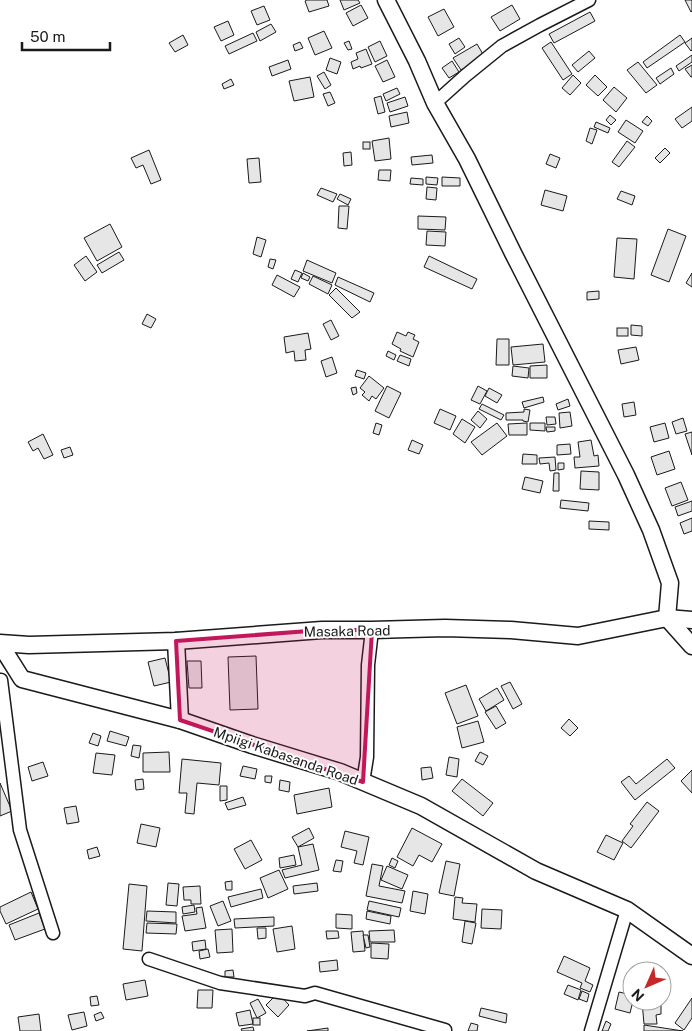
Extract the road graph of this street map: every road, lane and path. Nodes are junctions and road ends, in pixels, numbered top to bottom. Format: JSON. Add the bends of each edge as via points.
{"nodes":[{"id":1,"x":386,"y":0,"type":"edge"},
{"id":2,"x":589,"y":0,"type":"edge"},
{"id":3,"x":435,"y":103,"type":"junction"},
{"id":4,"x":667,"y":618,"type":"junction"},
{"id":5,"x":692,"y":620,"type":"edge"},
{"id":6,"x":372,"y":630,"type":"junction"},
{"id":7,"x":176,"y":641,"type":"junction"},
{"id":8,"x":0,"y":643,"type":"edge"},
{"id":9,"x":692,"y":646,"type":"edge"},
{"id":10,"x":0,"y":650,"type":"edge"},
{"id":11,"x":22,"y":679,"type":"junction"},
{"id":12,"x":1,"y":680,"type":"edge"},
{"id":13,"x":180,"y":720,"type":"junction"},
{"id":14,"x":363,"y":782,"type":"junction"},
{"id":15,"x":627,"y":910,"type":"junction"},
{"id":16,"x":53,"y":934,"type":"dead end"},
{"id":17,"x":692,"y":956,"type":"edge"},
{"id":18,"x":149,"y":959,"type":"dead end"},
{"id":19,"x":444,"y":1030,"type":"edge"},
{"id":20,"x":591,"y":1031,"type":"edge"}],
"edges":[{"from":1,"to":3,"type":"main road"},
{"from":2,"to":3,"type":"street","via":[[502,46]]},
{"from":3,"to":4,"type":"main road","via":[[467,159],[630,483],[670,583]]},
{"from":4,"to":5,"type":"main road","name":"Masaka Road"},
{"from":4,"to":6,"type":"main road","name":"Masaka Road","via":[[578,636],[454,628]]},
{"from":4,"to":9,"type":"main road"},
{"from":6,"to":7,"type":"main road","name":"Masaka Road","via":[[322,630]]},
{"from":6,"to":14,"type":"street","via":[[368,665],[367,757]]},
{"from":7,"to":8,"type":"main road","name":"Masaka Road"},
{"from":7,"to":13,"type":"main road"},
{"from":10,"to":11,"type":"main road","via":[[5,652]]},
{"from":11,"to":12,"type":"street"},
{"from":11,"to":13,"type":"main road","name":"Mpiigi Kabasanda Road"},
{"from":12,"to":16,"type":"street","via":[[20,830]]},
{"from":13,"to":14,"type":"main road","name":"Mpiigi Kabasanda Road"},
{"from":14,"to":15,"type":"main road","name":"Mpiigi Kabasanda Road","via":[[421,806],[536,871]]},
{"from":15,"to":17,"type":"main road","name":"Mpiigi Kabasanda Road"},
{"from":15,"to":20,"type":"street"},
{"from":18,"to":19,"type":"street","via":[[220,984],[305,996],[315,993]]}]}
